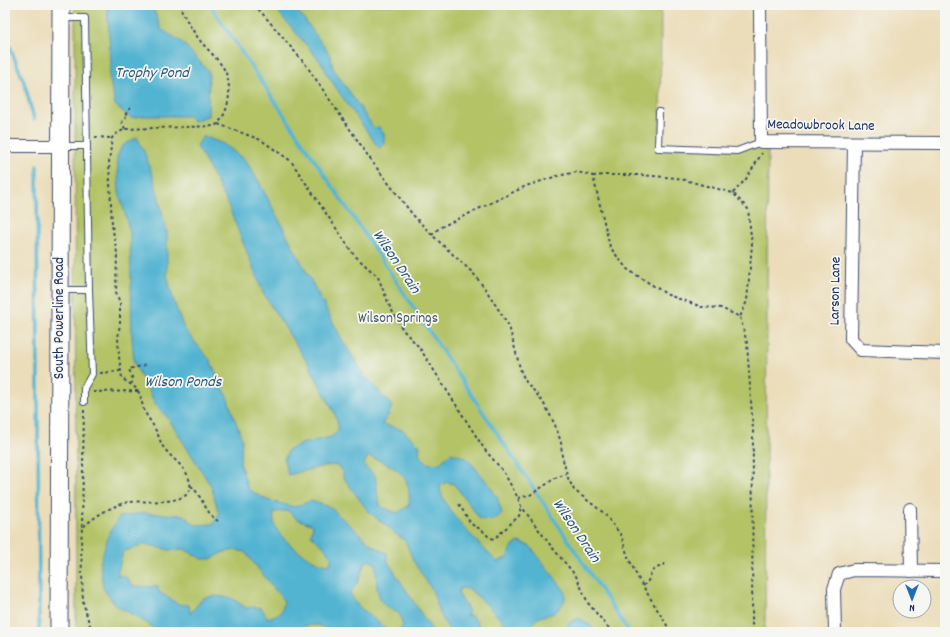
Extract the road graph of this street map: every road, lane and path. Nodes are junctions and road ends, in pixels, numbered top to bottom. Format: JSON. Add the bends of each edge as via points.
{"nodes":[{"id":1,"x":179,"y":5,"type":"edge"},
{"id":2,"x":254,"y":5,"type":"edge"},
{"id":3,"x":260,"y":5,"type":"edge"},
{"id":4,"x":760,"y":5,"type":"edge"},
{"id":5,"x":260,"y":10,"type":"junction"},
{"id":6,"x":61,"y":12,"type":"edge"},
{"id":7,"x":132,"y":106,"type":"dead end"},
{"id":8,"x":659,"y":112,"type":"dead end"},
{"id":9,"x":218,"y":124,"type":"junction"},
{"id":10,"x":125,"y":129,"type":"junction"},
{"id":11,"x":88,"y":138,"type":"junction"},
{"id":12,"x":112,"y":138,"type":"junction"},
{"id":13,"x":765,"y":142,"type":"junction"},
{"id":14,"x":945,"y":143,"type":"edge"},
{"id":15,"x":854,"y":144,"type":"junction"},
{"id":16,"x":5,"y":146,"type":"edge"},
{"id":17,"x":60,"y":146,"type":"junction"},
{"id":18,"x":87,"y":146,"type":"junction"},
{"id":19,"x":593,"y":176,"type":"junction"},
{"id":20,"x":733,"y":193,"type":"junction"},
{"id":21,"x":432,"y":235,"type":"junction"},
{"id":22,"x":60,"y":290,"type":"junction"},
{"id":23,"x":89,"y":290,"type":"junction"},
{"id":24,"x":740,"y":317,"type":"junction"},
{"id":25,"x":945,"y":353,"type":"edge"},
{"id":26,"x":146,"y":365,"type":"dead end"},
{"id":27,"x":120,"y":371,"type":"junction"},
{"id":28,"x":92,"y":374,"type":"junction"},
{"id":29,"x":131,"y":384,"type":"junction"},
{"id":30,"x":138,"y":391,"type":"junction"},
{"id":31,"x":84,"y":402,"type":"junction"},
{"id":32,"x":567,"y":474,"type":"junction"},
{"id":33,"x":191,"y":486,"type":"junction"},
{"id":34,"x":518,"y":498,"type":"junction"},
{"id":35,"x":458,"y":504,"type":"dead end"},
{"id":36,"x":521,"y":506,"type":"junction"},
{"id":37,"x":910,"y":509,"type":"dead end"},
{"id":38,"x":218,"y":521,"type":"dead end"},
{"id":39,"x":82,"y":528,"type":"junction"},
{"id":40,"x":668,"y":562,"type":"dead end"},
{"id":41,"x":911,"y":571,"type":"junction"},
{"id":42,"x":945,"y":571,"type":"edge"},
{"id":43,"x":643,"y":586,"type":"junction"},
{"id":44,"x":59,"y":632,"type":"edge"},
{"id":45,"x":93,"y":632,"type":"edge"},
{"id":46,"x":612,"y":632,"type":"edge"},
{"id":47,"x":671,"y":632,"type":"edge"},
{"id":48,"x":752,"y":632,"type":"edge"},
{"id":49,"x":835,"y":632,"type":"edge"}],
"edges":[{"from":1,"to":9,"type":"path","via":[[197,36],[224,70],[228,80],[226,112]]},
{"from":2,"to":5,"type":"path"},
{"from":3,"to":5,"type":"path"},
{"from":4,"to":13,"type":"street","name":"Meadowbrook Lane"},
{"from":5,"to":21,"type":"path","via":[[306,65],[396,194]]},
{"from":6,"to":11,"type":"lane","via":[[85,18]]},
{"from":6,"to":17,"type":"street","name":"South Powerline Road"},
{"from":7,"to":10,"type":"path","via":[[122,122]]},
{"from":8,"to":13,"type":"lane","via":[[658,148],[737,151]]},
{"from":9,"to":10,"type":"path","via":[[207,127]]},
{"from":9,"to":34,"type":"path","via":[[261,140],[291,161],[354,255],[378,277],[390,307],[404,330],[419,346],[485,450],[503,471]]},
{"from":10,"to":12,"type":"path"},
{"from":11,"to":12,"type":"path"},
{"from":11,"to":18,"type":"lane"},
{"from":12,"to":27,"type":"path","via":[[109,163],[110,204],[117,253],[116,292],[120,303]]},
{"from":13,"to":15,"type":"street","name":"Meadowbrook Lane"},
{"from":13,"to":20,"type":"path","via":[[746,179]]},
{"from":14,"to":15,"type":"street","name":"Meadowbrook Lane"},
{"from":15,"to":25,"type":"street","name":"Larson Lane","via":[[851,339],[861,350]]},
{"from":16,"to":17,"type":"street"},
{"from":17,"to":18,"type":"lane"},
{"from":17,"to":22,"type":"street","name":"South Powerline Road"},
{"from":18,"to":23,"type":"lane"},
{"from":19,"to":20,"type":"path","via":[[606,174],[677,178]]},
{"from":19,"to":21,"type":"path","via":[[577,172],[526,186],[439,228]]},
{"from":19,"to":24,"type":"path","via":[[610,247],[627,269],[668,295],[702,306],[721,308]]},
{"from":20,"to":24,"type":"path","via":[[748,209],[752,244],[746,301]]},
{"from":21,"to":32,"type":"path","via":[[473,273],[509,326],[521,372],[546,407],[555,425]]},
{"from":22,"to":23,"type":"lane"},
{"from":22,"to":44,"type":"street","name":"South Powerline Road"},
{"from":23,"to":28,"type":"lane"},
{"from":24,"to":48,"type":"path","via":[[747,343],[753,430]]},
{"from":26,"to":29,"type":"path","via":[[129,369],[133,380]]},
{"from":27,"to":28,"type":"path"},
{"from":27,"to":29,"type":"path","via":[[122,378]]},
{"from":28,"to":31,"type":"lane","via":[[84,388]]},
{"from":29,"to":30,"type":"path"},
{"from":30,"to":31,"type":"path","via":[[92,392]]},
{"from":30,"to":33,"type":"path","via":[[164,449],[186,472]]},
{"from":31,"to":39,"type":"path"},
{"from":32,"to":34,"type":"path","via":[[552,479],[531,495]]},
{"from":32,"to":43,"type":"path","via":[[574,490],[604,513],[621,535],[628,557]]},
{"from":33,"to":38,"type":"path","via":[[213,518]]},
{"from":33,"to":39,"type":"path","via":[[190,492],[180,499],[125,503],[99,514]]},
{"from":34,"to":36,"type":"path"},
{"from":35,"to":36,"type":"path","via":[[471,524],[494,539],[519,516]]},
{"from":36,"to":46,"type":"path","via":[[576,576],[588,602]]},
{"from":37,"to":41,"type":"street"},
{"from":39,"to":45,"type":"path","via":[[83,602]]},
{"from":40,"to":43,"type":"path","via":[[652,571]]},
{"from":41,"to":42,"type":"street"},
{"from":41,"to":49,"type":"street","via":[[854,570],[839,574],[834,589]]},
{"from":43,"to":47,"type":"path"}]}
